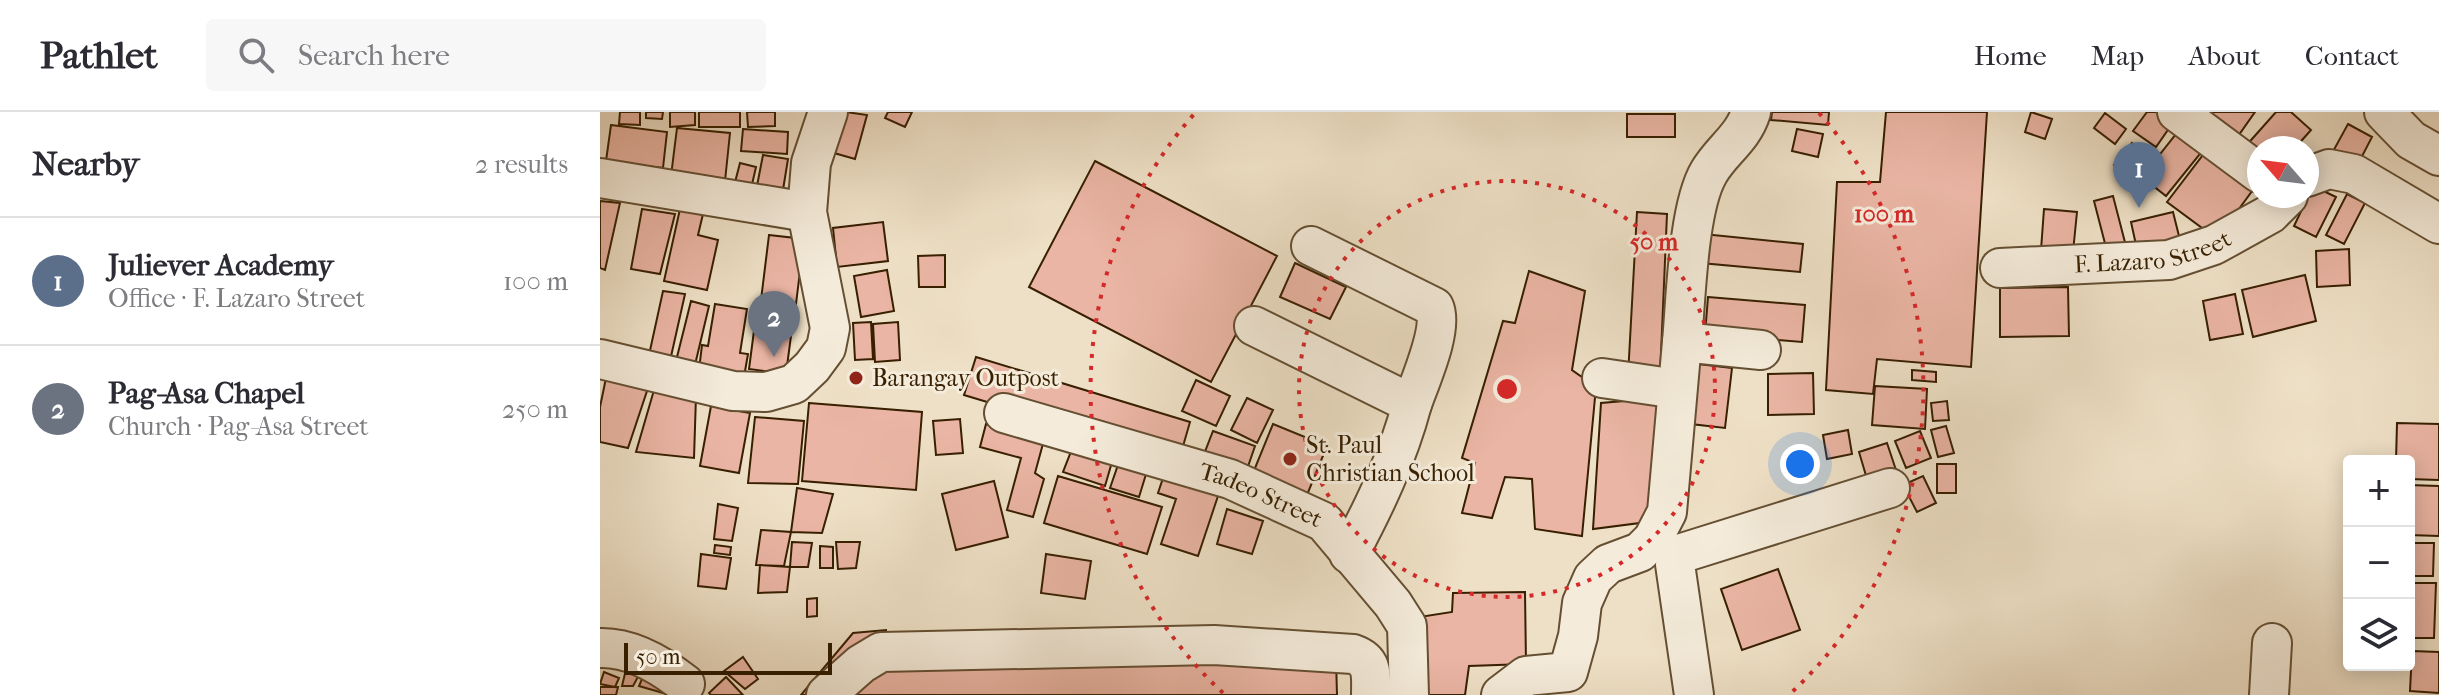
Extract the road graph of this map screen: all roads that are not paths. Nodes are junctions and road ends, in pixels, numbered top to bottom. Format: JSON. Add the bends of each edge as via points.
{"nodes":[{"id":1,"x":828,"y":112,"type":"edge"},
{"id":2,"x":1751,"y":112,"type":"edge"},
{"id":3,"x":2177,"y":112,"type":"edge"},
{"id":4,"x":2384,"y":112,"type":"edge"},
{"id":5,"x":2439,"y":156,"type":"edge"},
{"id":6,"x":2247,"y":164,"type":"edge"},
{"id":7,"x":2319,"y":173,"type":"edge"},
{"id":8,"x":600,"y":178,"type":"edge"},
{"id":9,"x":2276,"y":208,"type":"edge"},
{"id":10,"x":807,"y":212,"type":"junction"},
{"id":11,"x":2439,"y":224,"type":"edge"},
{"id":12,"x":1311,"y":246,"type":"dead end"},
{"id":13,"x":2000,"y":268,"type":"dead end"},
{"id":14,"x":1254,"y":326,"type":"dead end"},
{"id":15,"x":1682,"y":342,"type":"junction"},
{"id":16,"x":1761,"y":350,"type":"dead end"},
{"id":17,"x":600,"y":359,"type":"edge"},
{"id":18,"x":1602,"y":378,"type":"dead end"},
{"id":19,"x":1677,"y":389,"type":"junction"},
{"id":20,"x":1412,"y":404,"type":"junction"},
{"id":21,"x":1004,"y":413,"type":"dead end"},
{"id":22,"x":1890,"y":488,"type":"dead end"},
{"id":23,"x":1349,"y":554,"type":"junction"},
{"id":24,"x":2272,"y":643,"type":"dead end"},
{"id":25,"x":600,"y":648,"type":"edge"},
{"id":26,"x":1567,"y":683,"type":"edge"},
{"id":27,"x":685,"y":684,"type":"dead end"},
{"id":28,"x":826,"y":695,"type":"edge"},
{"id":29,"x":1371,"y":695,"type":"edge"},
{"id":30,"x":1409,"y":695,"type":"edge"},
{"id":31,"x":1501,"y":695,"type":"edge"},
{"id":32,"x":1694,"y":695,"type":"edge"},
{"id":33,"x":2269,"y":695,"type":"edge"}],
"edges":[{"from":1,"to":10,"type":"street","via":[[811,163]]},
{"from":2,"to":15,"type":"street","via":[[1745,129],[1709,172],[1696,207]]},
{"from":3,"to":6,"type":"street"},
{"from":4,"to":5,"type":"street","via":[[2411,140]]},
{"from":7,"to":11,"type":"street","via":[[2329,169],[2354,174]]},
{"from":8,"to":10,"type":"street"},
{"from":9,"to":13,"type":"street","name":"F. Lazaro Street","via":[[2214,245],[2169,260]]},
{"from":10,"to":17,"type":"street","via":[[830,328],[826,348],[794,384],[766,392],[733,391]]},
{"from":12,"to":20,"type":"street","via":[[1434,307],[1435,333]]},
{"from":14,"to":20,"type":"street"},
{"from":15,"to":16,"type":"street"},
{"from":15,"to":19,"type":"street"},
{"from":18,"to":19,"type":"street"},
{"from":19,"to":26,"type":"street","via":[[1667,512],[1640,552],[1608,564],[1593,578],[1582,603]]},
{"from":20,"to":23,"type":"street","via":[[1380,496]]},
{"from":21,"to":23,"type":"street","name":"Tadeo Street","via":[[1230,479],[1324,522]]},
{"from":22,"to":32,"type":"street","via":[[1679,554],[1675,564]]},
{"from":23,"to":30,"type":"street","name":"Tadeo Street","via":[[1407,626]]},
{"from":24,"to":33,"type":"street"},
{"from":25,"to":27,"type":"street","via":[[637,654]]},
{"from":26,"to":31,"type":"street","via":[[1526,676]]},
{"from":28,"to":29,"type":"street","via":[[881,652],[1214,645],[1364,657],[1371,665]]}]}
